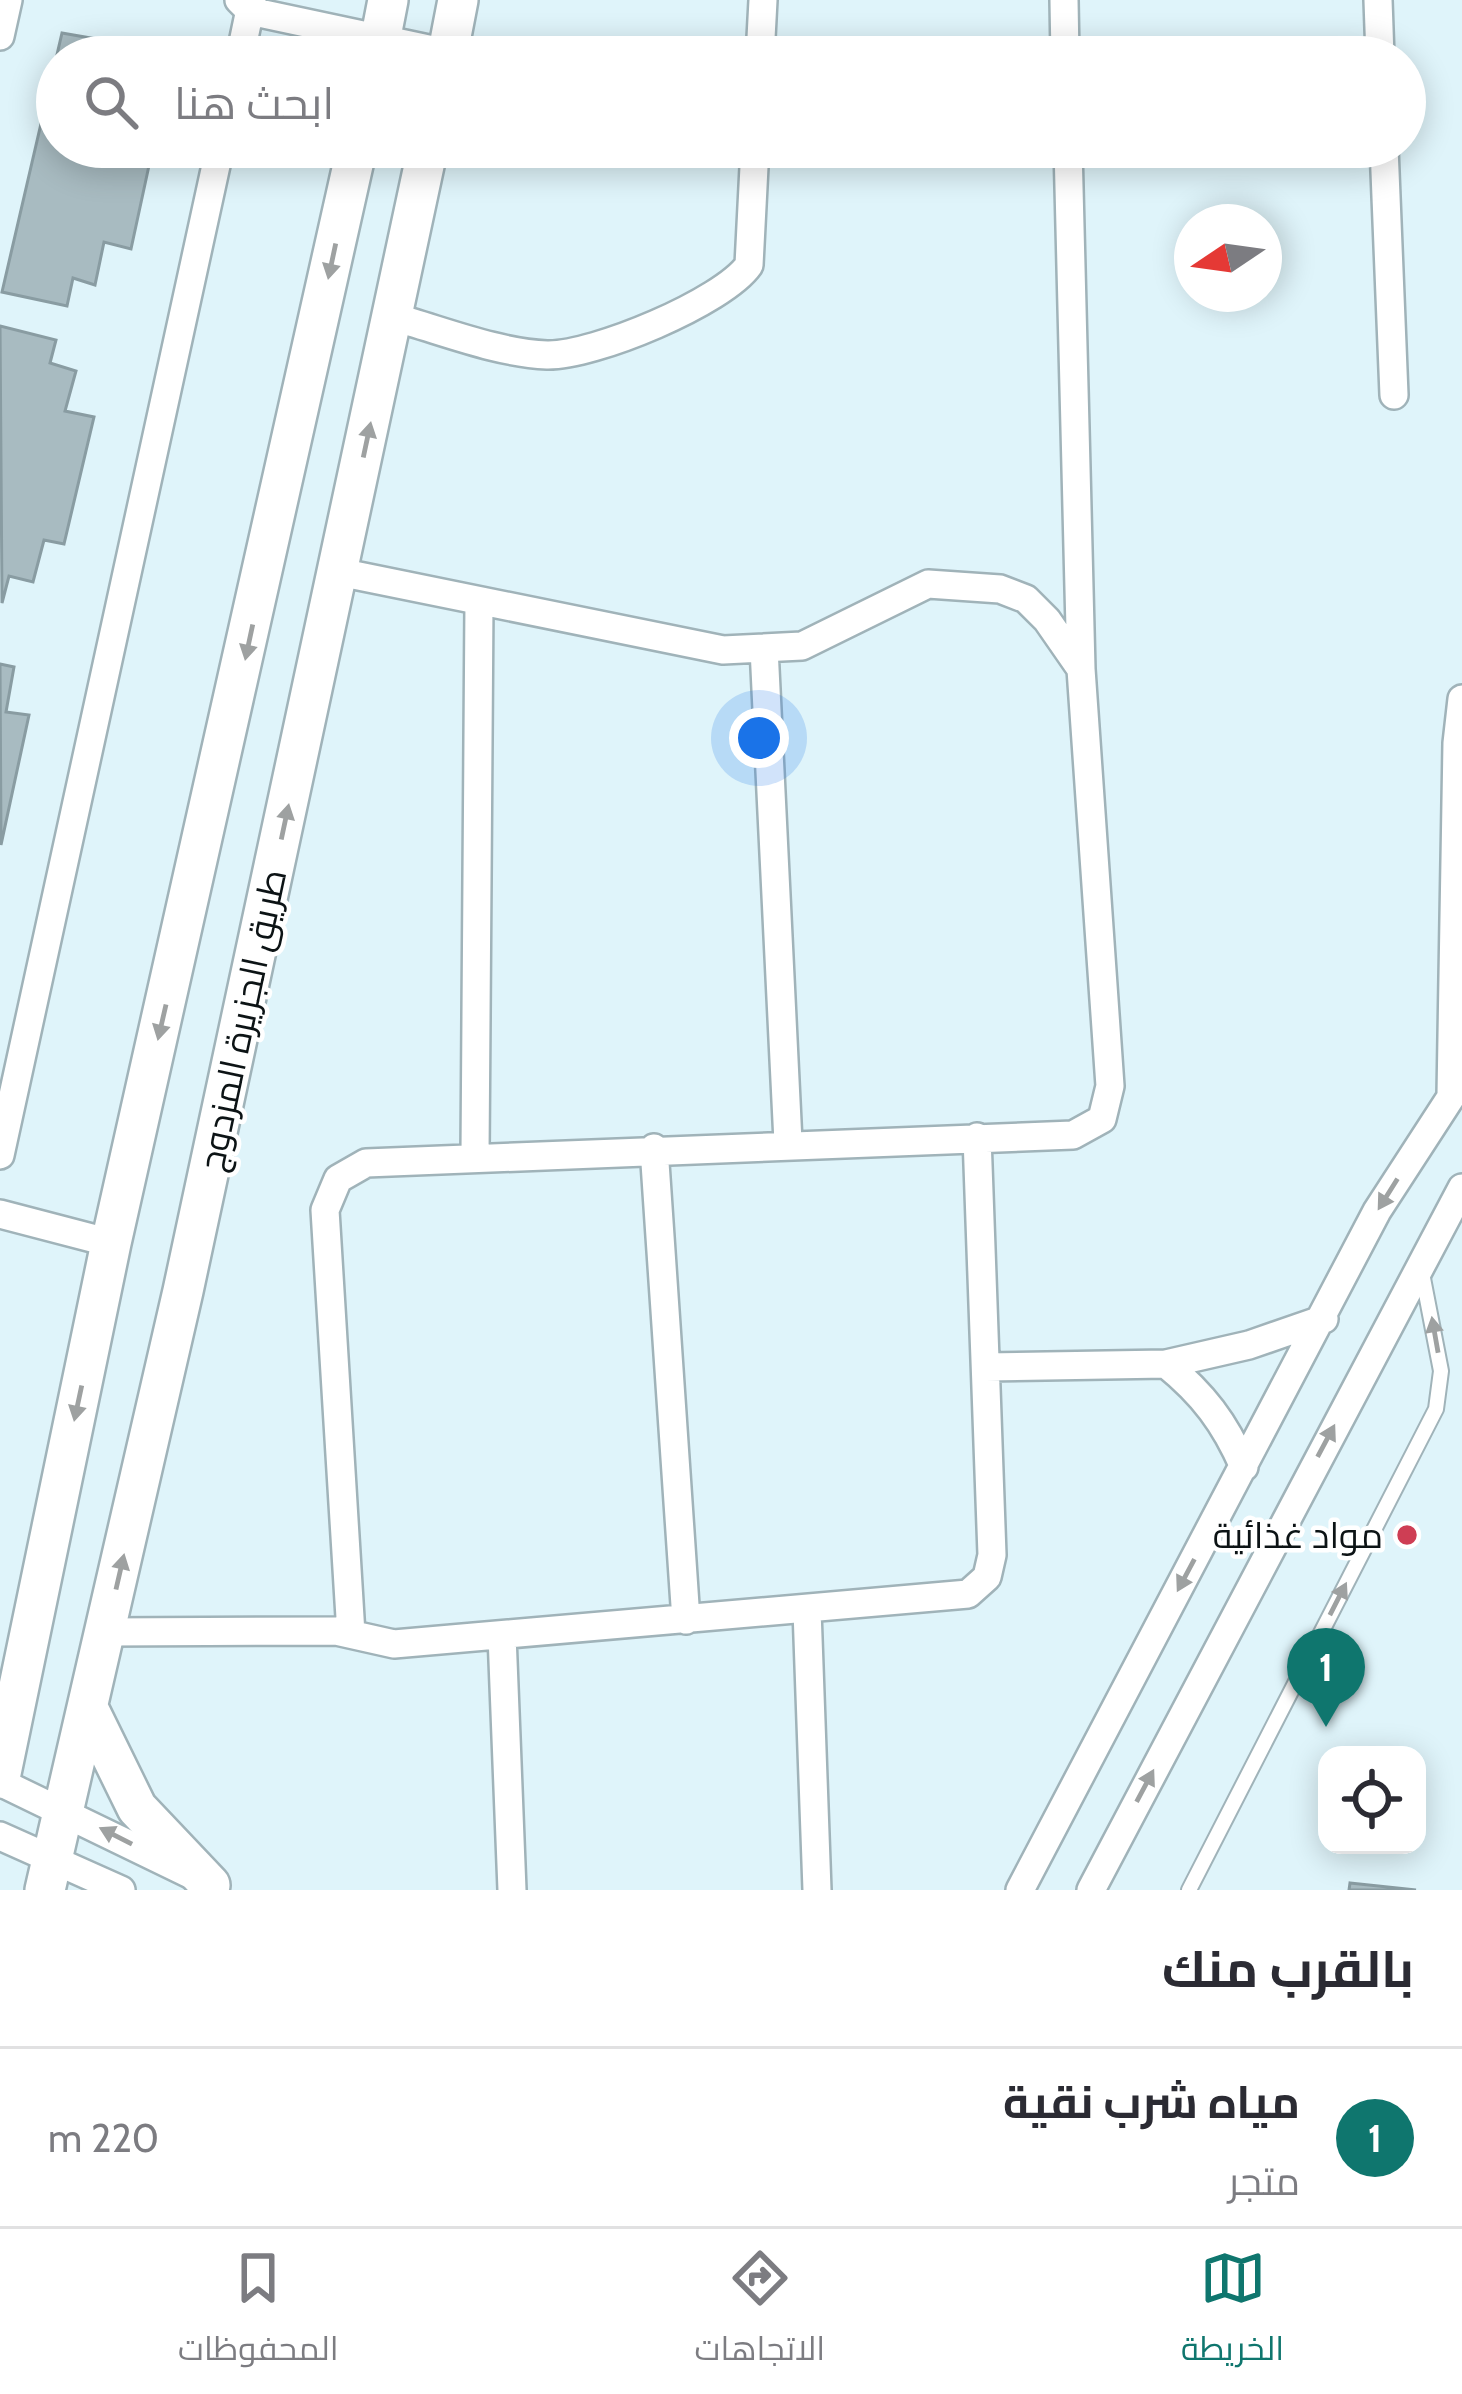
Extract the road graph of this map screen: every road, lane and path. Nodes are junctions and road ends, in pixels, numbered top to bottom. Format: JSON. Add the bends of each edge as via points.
{"nodes":[{"id":1,"x":8,"y":0,"type":"edge"},
{"id":2,"x":388,"y":0,"type":"edge"},
{"id":3,"x":763,"y":0,"type":"edge"},
{"id":4,"x":1064,"y":0,"type":"edge"},
{"id":5,"x":1378,"y":0,"type":"edge"},
{"id":6,"x":454,"y":1,"type":"edge"},
{"id":7,"x":247,"y":4,"type":"edge"},
{"id":8,"x":0,"y":36,"type":"edge"},
{"id":9,"x":243,"y":36,"type":"edge"},
{"id":10,"x":338,"y":36,"type":"edge"},
{"id":11,"x":381,"y":36,"type":"edge"},
{"id":12,"x":449,"y":36,"type":"edge"},
{"id":13,"x":761,"y":36,"type":"edge"},
{"id":14,"x":1065,"y":36,"type":"edge"},
{"id":15,"x":1379,"y":36,"type":"edge"},
{"id":16,"x":215,"y":168,"type":"edge"},
{"id":17,"x":352,"y":168,"type":"edge"},
{"id":18,"x":424,"y":168,"type":"edge"},
{"id":19,"x":754,"y":168,"type":"edge"},
{"id":20,"x":1069,"y":168,"type":"edge"},
{"id":21,"x":1385,"y":168,"type":"edge"},
{"id":22,"x":393,"y":317,"type":"junction"},
{"id":23,"x":1394,"y":394,"type":"dead end"},
{"id":24,"x":339,"y":572,"type":"junction"},
{"id":25,"x":479,"y":602,"type":"junction"},
{"id":26,"x":764,"y":648,"type":"junction"},
{"id":27,"x":1081,"y":669,"type":"junction"},
{"id":28,"x":1462,"y":699,"type":"edge"},
{"id":29,"x":1458,"y":1093,"type":"edge"},
{"id":30,"x":977,"y":1137,"type":"junction"},
{"id":31,"x":788,"y":1142,"type":"junction"},
{"id":32,"x":655,"y":1148,"type":"junction"},
{"id":33,"x":0,"y":1155,"type":"edge"},
{"id":34,"x":475,"y":1156,"type":"junction"},
{"id":35,"x":1462,"y":1188,"type":"edge"},
{"id":36,"x":0,"y":1214,"type":"edge"},
{"id":37,"x":111,"y":1243,"type":"junction"},
{"id":38,"x":1420,"y":1262,"type":"junction"},
{"id":39,"x":1324,"y":1319,"type":"junction"},
{"id":40,"x":1166,"y":1364,"type":"junction"},
{"id":41,"x":986,"y":1367,"type":"junction"},
{"id":42,"x":1244,"y":1467,"type":"junction"},
{"id":43,"x":807,"y":1610,"type":"junction"},
{"id":44,"x":686,"y":1620,"type":"junction"},
{"id":45,"x":106,"y":1632,"type":"junction"},
{"id":46,"x":351,"y":1634,"type":"junction"},
{"id":47,"x":502,"y":1636,"type":"junction"},
{"id":48,"x":89,"y":1710,"type":"junction"},
{"id":49,"x":0,"y":1780,"type":"edge"},
{"id":50,"x":65,"y":1810,"type":"junction"},
{"id":51,"x":0,"y":1836,"type":"edge"},
{"id":52,"x":49,"y":1875,"type":"edge"},
{"id":53,"x":215,"y":1887,"type":"edge"},
{"id":54,"x":121,"y":1890,"type":"edge"},
{"id":55,"x":512,"y":1890,"type":"edge"},
{"id":56,"x":817,"y":1890,"type":"edge"},
{"id":57,"x":1021,"y":1890,"type":"edge"},
{"id":58,"x":1091,"y":1890,"type":"edge"},
{"id":59,"x":1189,"y":1890,"type":"edge"}],
"edges":[{"from":1,"to":8,"type":"street"},
{"from":2,"to":11,"type":"main road"},
{"from":3,"to":13,"type":"street"},
{"from":4,"to":14,"type":"street"},
{"from":5,"to":15,"type":"street"},
{"from":6,"to":12,"type":"main road"},
{"from":7,"to":9,"type":"street"},
{"from":7,"to":10,"type":"street"},
{"from":16,"to":33,"type":"street"},
{"from":17,"to":37,"type":"main road","name":"طريق الجزيرة المزدوج","one_way":true},
{"from":18,"to":22,"type":"main road","name":"طريق الجزيرة المزدوج"},
{"from":19,"to":22,"type":"street","via":[[749,265],[724,290],[628,334],[551,356]]},
{"from":20,"to":27,"type":"street"},
{"from":21,"to":23,"type":"street"},
{"from":24,"to":22,"type":"main road","name":"طريق الجزيرة المزدوج","one_way":true},
{"from":24,"to":25,"type":"street"},
{"from":45,"to":24,"type":"main road","name":"طريق الجزيرة المزدوج","one_way":true},
{"from":25,"to":26,"type":"street","via":[[723,650]]},
{"from":25,"to":34,"type":"street"},
{"from":26,"to":27,"type":"street","via":[[802,646],[928,584],[1000,589],[1025,599]]},
{"from":26,"to":31,"type":"street"},
{"from":27,"to":30,"type":"street","via":[[1110,1086],[1102,1119],[1073,1135]]},
{"from":28,"to":29,"type":"street"},
{"from":29,"to":39,"type":"street","one_way":true,"via":[[1377,1211]]},
{"from":30,"to":31,"type":"street"},
{"from":30,"to":41,"type":"street"},
{"from":31,"to":32,"type":"street"},
{"from":32,"to":34,"type":"street"},
{"from":32,"to":44,"type":"street"},
{"from":34,"to":46,"type":"street","via":[[366,1162],[338,1179],[325,1210]]},
{"from":35,"to":38,"type":"street"},
{"from":36,"to":37,"type":"street"},
{"from":37,"to":49,"type":"main road","name":"طريق الجزيرة المزدوج","one_way":true},
{"from":58,"to":38,"type":"street","one_way":true},
{"from":59,"to":38,"type":"lane","one_way":true,"via":[[1436,1409],[1441,1371]]},
{"from":39,"to":40,"type":"street"},
{"from":39,"to":42,"type":"street"},
{"from":40,"to":41,"type":"street"},
{"from":40,"to":42,"type":"street","via":[[1200,1392]]},
{"from":41,"to":43,"type":"street","via":[[986,1577],[955,1599]]},
{"from":42,"to":57,"type":"street","one_way":true},
{"from":43,"to":44,"type":"street"},
{"from":43,"to":56,"type":"street"},
{"from":44,"to":47,"type":"street"},
{"from":45,"to":46,"type":"street"},
{"from":45,"to":48,"type":"main road","name":"طريق الجزيرة المزدوج"},
{"from":46,"to":47,"type":"street","via":[[379,1644]]},
{"from":47,"to":55,"type":"street"},
{"from":48,"to":50,"type":"main road","name":"طريق الجزيرة المزدوج"},
{"from":48,"to":53,"type":"main road","via":[[136,1808]]},
{"from":49,"to":50,"type":"street"},
{"from":50,"to":52,"type":"main road","name":"طريق الجزيرة المزدوج"},
{"from":53,"to":50,"type":"street","one_way":true},
{"from":51,"to":52,"type":"street"},
{"from":52,"to":54,"type":"street"}]}
